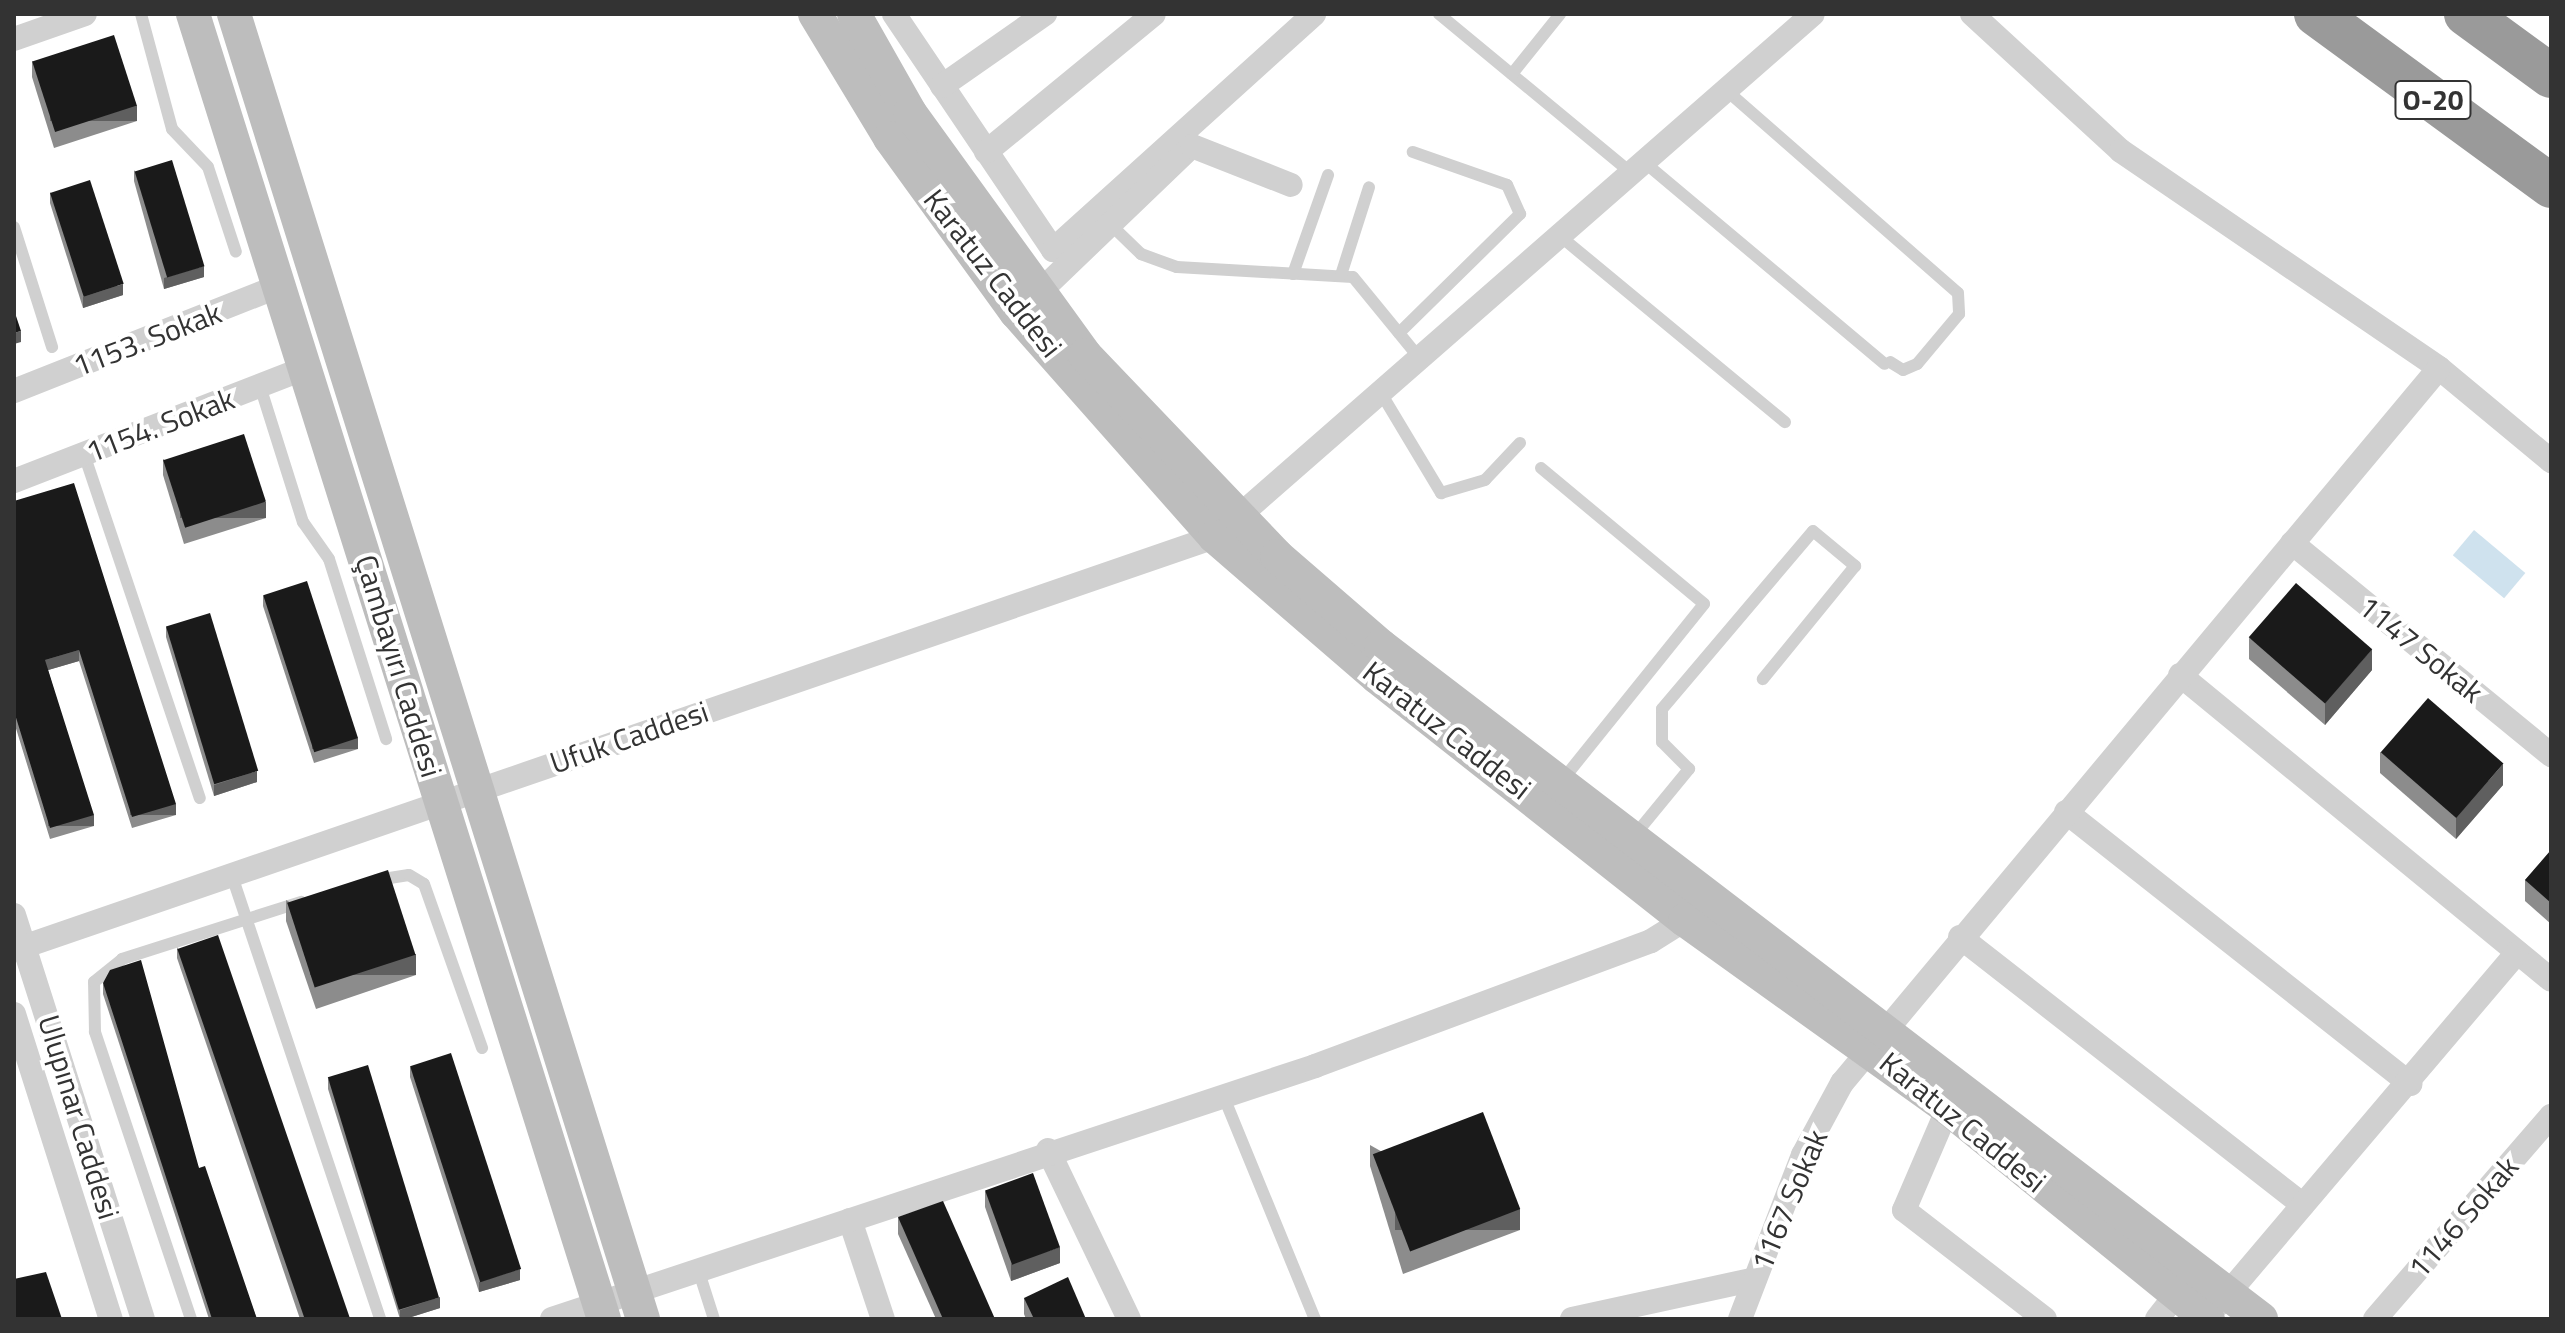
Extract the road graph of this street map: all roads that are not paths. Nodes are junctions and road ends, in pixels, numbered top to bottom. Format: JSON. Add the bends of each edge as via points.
{"nodes":[{"id":1,"x":85,"y":14,"type":"edge"},
{"id":2,"x":141,"y":14,"type":"edge"},
{"id":3,"x":193,"y":14,"type":"edge"},
{"id":4,"x":234,"y":14,"type":"edge"},
{"id":5,"x":815,"y":14,"type":"edge"},
{"id":6,"x":854,"y":14,"type":"edge"},
{"id":7,"x":894,"y":14,"type":"edge"},
{"id":8,"x":1045,"y":14,"type":"edge"},
{"id":9,"x":1154,"y":14,"type":"edge"},
{"id":10,"x":1314,"y":14,"type":"edge"},
{"id":11,"x":1439,"y":14,"type":"edge"},
{"id":12,"x":1560,"y":14,"type":"edge"},
{"id":13,"x":1813,"y":14,"type":"edge"},
{"id":14,"x":1972,"y":14,"type":"edge"},
{"id":15,"x":2316,"y":14,"type":"edge"},
{"id":16,"x":2466,"y":14,"type":"edge"},
{"id":17,"x":14,"y":39,"type":"edge"},
{"id":18,"x":1512,"y":74,"type":"junction"},
{"id":19,"x":2551,"y":76,"type":"edge"},
{"id":20,"x":942,"y":86,"type":"junction"},
{"id":21,"x":1726,"y":90,"type":"junction"},
{"id":22,"x":986,"y":152,"type":"junction"},
{"id":23,"x":1413,"y":152,"type":"dead end"},
{"id":24,"x":1638,"y":168,"type":"junction"},
{"id":25,"x":1328,"y":175,"type":"dead end"},
{"id":26,"x":1291,"y":185,"type":"dead end"},
{"id":27,"x":2551,"y":186,"type":"edge"},
{"id":28,"x":1369,"y":187,"type":"dead end"},
{"id":29,"x":1109,"y":223,"type":"junction"},
{"id":30,"x":14,"y":227,"type":"edge"},
{"id":31,"x":1560,"y":236,"type":"junction"},
{"id":32,"x":236,"y":252,"type":"dead end"},
{"id":33,"x":1293,"y":274,"type":"junction"},
{"id":34,"x":1341,"y":275,"type":"junction"},
{"id":35,"x":279,"y":286,"type":"junction"},
{"id":36,"x":1027,"y":304,"type":"junction"},
{"id":37,"x":1399,"y":333,"type":"junction"},
{"id":38,"x":52,"y":347,"type":"dead end"},
{"id":39,"x":1420,"y":359,"type":"junction"},
{"id":40,"x":306,"y":368,"type":"junction"},
{"id":41,"x":2439,"y":368,"type":"junction"},
{"id":42,"x":260,"y":386,"type":"junction"},
{"id":43,"x":14,"y":391,"type":"edge"},
{"id":44,"x":1381,"y":393,"type":"junction"},
{"id":45,"x":1785,"y":422,"type":"dead end"},
{"id":46,"x":1520,"y":443,"type":"dead end"},
{"id":47,"x":84,"y":454,"type":"junction"},
{"id":48,"x":2551,"y":461,"type":"edge"},
{"id":49,"x":1541,"y":468,"type":"dead end"},
{"id":50,"x":14,"y":481,"type":"edge"},
{"id":51,"x":1228,"y":527,"type":"junction"},
{"id":52,"x":2292,"y":543,"type":"junction"},
{"id":53,"x":2180,"y":675,"type":"junction"},
{"id":54,"x":1763,"y":679,"type":"dead end"},
{"id":55,"x":386,"y":739,"type":"dead end"},
{"id":56,"x":2551,"y":755,"type":"edge"},
{"id":57,"x":1560,"y":783,"type":"junction"},
{"id":58,"x":475,"y":789,"type":"junction"},
{"id":59,"x":200,"y":798,"type":"dead end"},
{"id":60,"x":442,"y":805,"type":"junction"},
{"id":61,"x":2066,"y":812,"type":"junction"},
{"id":62,"x":1632,"y":838,"type":"junction"},
{"id":63,"x":232,"y":876,"type":"junction"},
{"id":64,"x":359,"y":885,"type":"edge"},
{"id":65,"x":315,"y":898,"type":"edge"},
{"id":66,"x":14,"y":915,"type":"edge"},
{"id":67,"x":246,"y":920,"type":"junction"},
{"id":68,"x":1685,"y":920,"type":"junction"},
{"id":69,"x":1960,"y":937,"type":"junction"},
{"id":70,"x":20,"y":948,"type":"edge"},
{"id":71,"x":2517,"y":952,"type":"junction"},
{"id":72,"x":2551,"y":980,"type":"edge"},
{"id":73,"x":14,"y":1014,"type":"edge"},
{"id":74,"x":1878,"y":1040,"type":"junction"},
{"id":75,"x":482,"y":1048,"type":"dead end"},
{"id":76,"x":2410,"y":1084,"type":"junction"},
{"id":77,"x":1223,"y":1095,"type":"junction"},
{"id":78,"x":1948,"y":1108,"type":"junction"},
{"id":79,"x":2551,"y":1116,"type":"edge"},
{"id":80,"x":1048,"y":1150,"type":"junction"},
{"id":81,"x":2303,"y":1205,"type":"junction"},
{"id":82,"x":850,"y":1220,"type":"junction"},
{"id":83,"x":698,"y":1268,"type":"junction"},
{"id":84,"x":1755,"y":1279,"type":"junction"},
{"id":85,"x":637,"y":1304,"type":"edge"},
{"id":86,"x":2167,"y":1307,"type":"edge"},
{"id":87,"x":601,"y":1310,"type":"edge"},
{"id":88,"x":2214,"y":1310,"type":"edge"},
{"id":89,"x":111,"y":1319,"type":"edge"},
{"id":90,"x":143,"y":1319,"type":"edge"},
{"id":91,"x":191,"y":1319,"type":"edge"},
{"id":92,"x":380,"y":1319,"type":"edge"},
{"id":93,"x":552,"y":1319,"type":"edge"},
{"id":94,"x":714,"y":1319,"type":"edge"},
{"id":95,"x":883,"y":1319,"type":"edge"},
{"id":96,"x":1129,"y":1319,"type":"edge"},
{"id":97,"x":1315,"y":1319,"type":"edge"},
{"id":98,"x":1572,"y":1319,"type":"edge"},
{"id":99,"x":1740,"y":1319,"type":"edge"},
{"id":100,"x":2045,"y":1319,"type":"edge"},
{"id":101,"x":2261,"y":1319,"type":"edge"},
{"id":102,"x":2375,"y":1319,"type":"edge"}],
"edges":[{"from":1,"to":17,"type":"street"},
{"from":2,"to":32,"type":"lane","via":[[172,129],[208,167]]},
{"from":3,"to":35,"type":"street","name":"Çambayırı Caddesi"},
{"from":4,"to":58,"type":"street","name":"Çambayırı Caddesi"},
{"from":5,"to":36,"type":"street","name":"Karatuz Caddesi","via":[[890,138]]},
{"from":6,"to":36,"type":"street"},
{"from":7,"to":20,"type":"street"},
{"from":8,"to":20,"type":"street"},
{"from":9,"to":22,"type":"street"},
{"from":10,"to":22,"type":"street","via":[[1053,250]]},
{"from":11,"to":18,"type":"lane"},
{"from":12,"to":18,"type":"lane"},
{"from":13,"to":21,"type":"street"},
{"from":14,"to":41,"type":"street","via":[[2121,151]]},
{"from":15,"to":27,"type":"highway","number":"O-20"},
{"from":16,"to":19,"type":"highway"},
{"from":18,"to":24,"type":"lane"},
{"from":20,"to":22,"type":"street"},
{"from":21,"to":24,"type":"street"},
{"from":21,"to":24,"type":"lane","via":[[1958,293],[1959,314],[1917,364],[1903,370],[1888,363]]},
{"from":23,"to":37,"type":"lane","via":[[1507,185],[1520,214]]},
{"from":24,"to":31,"type":"street"},
{"from":25,"to":33,"type":"lane"},
{"from":26,"to":29,"type":"street","via":[[1192,146]]},
{"from":28,"to":34,"type":"lane"},
{"from":29,"to":33,"type":"lane","via":[[1133,248],[1165,264],[1224,275]]},
{"from":29,"to":36,"type":"street"},
{"from":30,"to":38,"type":"lane"},
{"from":31,"to":39,"type":"street"},
{"from":31,"to":45,"type":"lane"},
{"from":33,"to":34,"type":"lane"},
{"from":34,"to":37,"type":"lane","via":[[1363,282]]},
{"from":35,"to":40,"type":"street","name":"Çambayırı Caddesi"},
{"from":35,"to":43,"type":"street","name":"1153. Sokak"},
{"from":36,"to":51,"type":"street","name":"Karatuz Caddesi"},
{"from":37,"to":39,"type":"lane"},
{"from":39,"to":44,"type":"street"},
{"from":40,"to":42,"type":"street","name":"1154. Sokak"},
{"from":40,"to":60,"type":"street","name":"Çambayırı Caddesi"},
{"from":41,"to":48,"type":"street"},
{"from":41,"to":52,"type":"street","name":"1167 Sokak"},
{"from":42,"to":47,"type":"street","name":"1154. Sokak"},
{"from":42,"to":55,"type":"lane","via":[[303,522],[329,559]]},
{"from":44,"to":46,"type":"lane","via":[[1441,493],[1485,480]]},
{"from":44,"to":51,"type":"street"},
{"from":47,"to":50,"type":"street","name":"1154. Sokak"},
{"from":47,"to":59,"type":"lane"},
{"from":49,"to":57,"type":"lane","via":[[1704,604]]},
{"from":51,"to":57,"type":"street"},
{"from":51,"to":58,"type":"street","name":"Ufuk Caddesi"},
{"from":51,"to":68,"type":"street","name":"Karatuz Caddesi","via":[[1309,622]]},
{"from":52,"to":53,"type":"street","name":"1167 Sokak"},
{"from":52,"to":56,"type":"street","name":"1147 Sokak"},
{"from":53,"to":61,"type":"street","name":"1167 Sokak"},
{"from":53,"to":71,"type":"street"},
{"from":54,"to":62,"type":"lane","via":[[1855,566],[1813,531],[1662,709],[1662,742],[1689,769]]},
{"from":57,"to":62,"type":"street"},
{"from":58,"to":60,"type":"street","name":"Ufuk Caddesi"},
{"from":58,"to":85,"type":"street","name":"Çambayırı Caddesi"},
{"from":60,"to":63,"type":"street","name":"Ufuk Caddesi"},
{"from":60,"to":87,"type":"street","name":"Çambayırı Caddesi"},
{"from":61,"to":69,"type":"street","name":"1167 Sokak"},
{"from":61,"to":76,"type":"street"},
{"from":62,"to":74,"type":"street"},
{"from":63,"to":67,"type":"lane"},
{"from":63,"to":70,"type":"street","name":"Ufuk Caddesi"},
{"from":64,"to":75,"type":"lane","via":[[409,875],[424,884]]},
{"from":65,"to":67,"type":"lane"},
{"from":66,"to":70,"type":"street","name":"Ulupınar Caddesi"},
{"from":67,"to":91,"type":"lane","via":[[107,966],[89,1002]]},
{"from":67,"to":92,"type":"lane"},
{"from":68,"to":74,"type":"street","name":"Karatuz Caddesi"},
{"from":68,"to":77,"type":"street","via":[[1651,941]]},
{"from":69,"to":74,"type":"street","name":"1167 Sokak"},
{"from":69,"to":81,"type":"street"},
{"from":70,"to":90,"type":"street","name":"Ulupınar Caddesi"},
{"from":71,"to":72,"type":"street"},
{"from":71,"to":76,"type":"street"},
{"from":73,"to":89,"type":"street","name":"Ulupınar Caddesi"},
{"from":74,"to":78,"type":"street","name":"Karatuz Caddesi"},
{"from":74,"to":84,"type":"street","name":"1167 Sokak","via":[[1842,1083],[1803,1155]]},
{"from":74,"to":88,"type":"street","name":"Karatuz Caddesi"},
{"from":76,"to":81,"type":"street"},
{"from":77,"to":80,"type":"street"},
{"from":77,"to":97,"type":"lane"},
{"from":78,"to":86,"type":"street","name":"Karatuz Caddesi"},
{"from":78,"to":100,"type":"street","via":[[1904,1210]]},
{"from":79,"to":102,"type":"street","name":"1146 Sokak"},
{"from":80,"to":82,"type":"street"},
{"from":80,"to":96,"type":"street"},
{"from":81,"to":88,"type":"street"},
{"from":82,"to":83,"type":"street"},
{"from":82,"to":95,"type":"street"},
{"from":83,"to":85,"type":"street"},
{"from":83,"to":94,"type":"lane"},
{"from":84,"to":98,"type":"street"},
{"from":84,"to":99,"type":"street","name":"1167 Sokak"},
{"from":85,"to":87,"type":"street"},
{"from":86,"to":88,"type":"street","name":"Karatuz Caddesi"},
{"from":87,"to":93,"type":"street"},
{"from":88,"to":101,"type":"street","name":"Karatuz Caddesi"}]}
